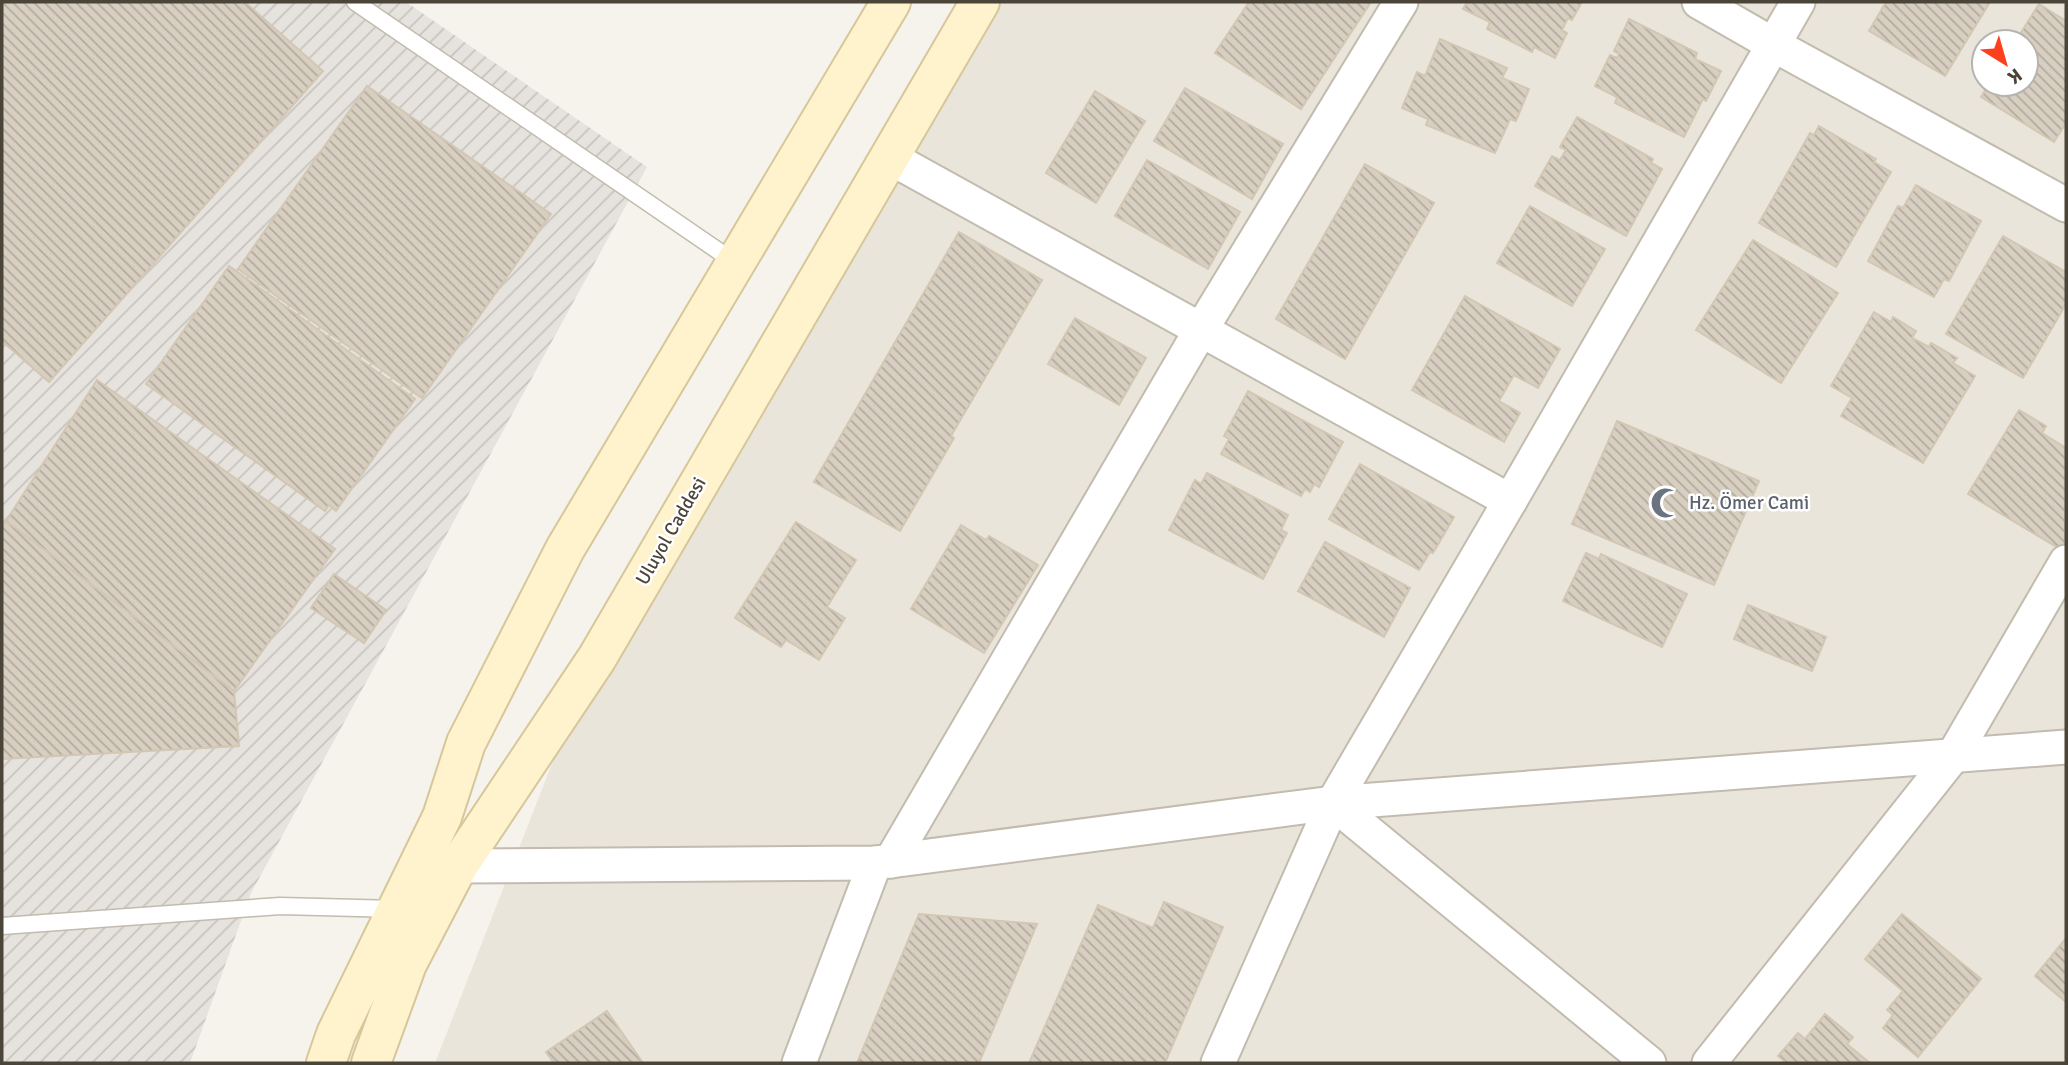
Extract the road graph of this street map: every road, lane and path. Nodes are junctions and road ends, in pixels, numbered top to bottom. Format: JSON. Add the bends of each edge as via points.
{"nodes":[{"id":1,"x":355,"y":2,"type":"edge"},
{"id":2,"x":891,"y":2,"type":"edge"},
{"id":3,"x":980,"y":2,"type":"edge"},
{"id":4,"x":1401,"y":2,"type":"edge"},
{"id":5,"x":1699,"y":2,"type":"edge"},
{"id":6,"x":1798,"y":2,"type":"edge"},
{"id":7,"x":1774,"y":45,"type":"junction"},
{"id":8,"x":889,"y":157,"type":"junction"},
{"id":9,"x":2066,"y":205,"type":"edge"},
{"id":10,"x":736,"y":263,"type":"junction"},
{"id":11,"x":1202,"y":328,"type":"junction"},
{"id":12,"x":1510,"y":500,"type":"junction"},
{"id":13,"x":2066,"y":562,"type":"edge"},
{"id":14,"x":2066,"y":747,"type":"edge"},
{"id":15,"x":1953,"y":756,"type":"junction"},
{"id":16,"x":1332,"y":803,"type":"junction"},
{"id":17,"x":883,"y":862,"type":"junction"},
{"id":18,"x":458,"y":866,"type":"junction"},
{"id":19,"x":397,"y":909,"type":"junction"},
{"id":20,"x":2,"y":926,"type":"edge"},
{"id":21,"x":326,"y":1063,"type":"edge"},
{"id":22,"x":371,"y":1063,"type":"edge"},
{"id":23,"x":799,"y":1063,"type":"edge"},
{"id":24,"x":1218,"y":1063,"type":"edge"},
{"id":25,"x":1649,"y":1063,"type":"edge"},
{"id":26,"x":1709,"y":1063,"type":"edge"}],
"edges":[{"from":1,"to":10,"type":"lane"},
{"from":2,"to":10,"type":"main road"},
{"from":3,"to":8,"type":"main road","name":"Uluyol Caddesi"},
{"from":4,"to":11,"type":"street"},
{"from":5,"to":7,"type":"street"},
{"from":6,"to":7,"type":"street"},
{"from":7,"to":9,"type":"street"},
{"from":7,"to":12,"type":"street"},
{"from":8,"to":11,"type":"street"},
{"from":8,"to":18,"type":"main road","name":"Uluyol Caddesi","via":[[597,658]]},
{"from":10,"to":19,"type":"main road","via":[[565,549],[466,743],[442,817]]},
{"from":11,"to":12,"type":"street"},
{"from":11,"to":17,"type":"street"},
{"from":12,"to":16,"type":"street"},
{"from":13,"to":15,"type":"street"},
{"from":14,"to":15,"type":"street"},
{"from":15,"to":16,"type":"street"},
{"from":15,"to":26,"type":"street"},
{"from":16,"to":17,"type":"street"},
{"from":16,"to":24,"type":"street"},
{"from":16,"to":25,"type":"street"},
{"from":17,"to":18,"type":"street"},
{"from":17,"to":23,"type":"street"},
{"from":18,"to":19,"type":"street"},
{"from":18,"to":22,"type":"main road","name":"Uluyol Caddesi","via":[[407,964]]},
{"from":19,"to":20,"type":"lane","via":[[279,906]]},
{"from":19,"to":21,"type":"main road"}]}
